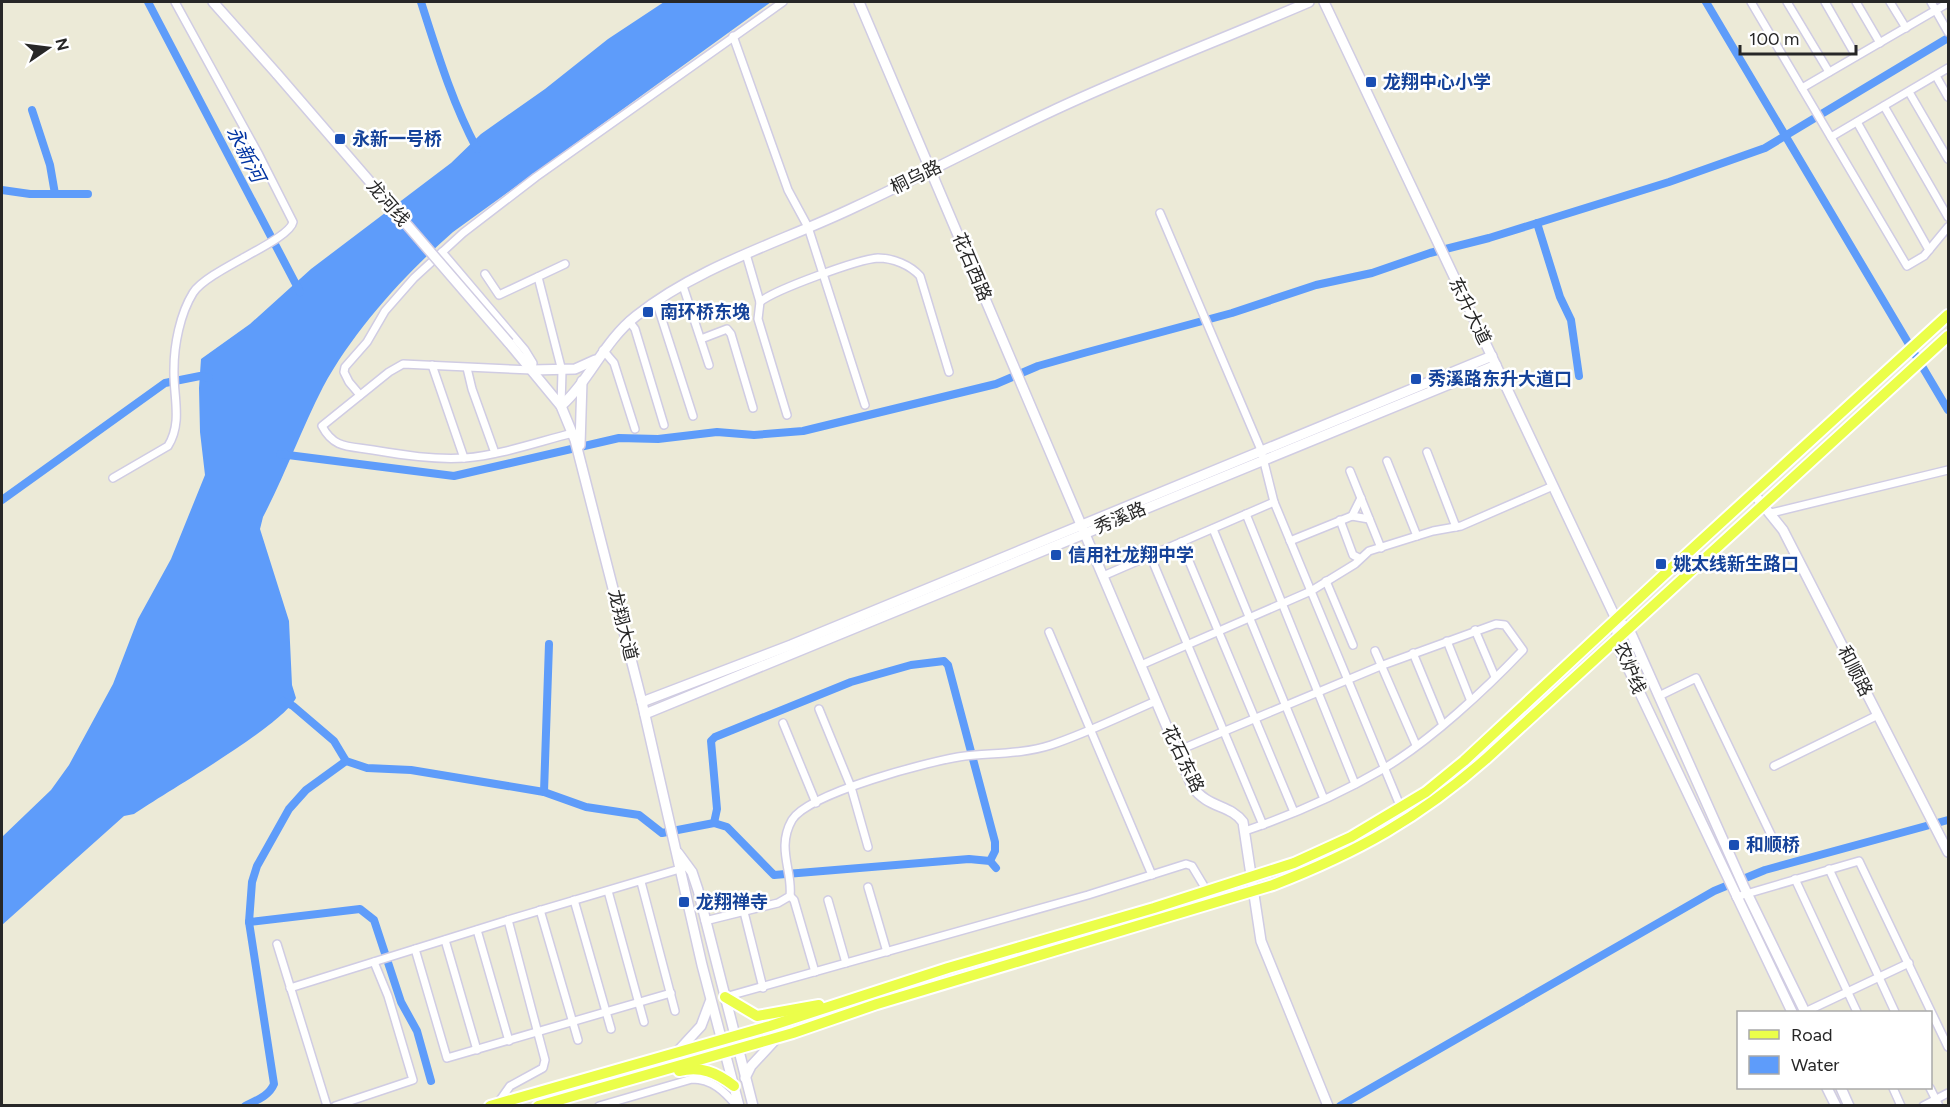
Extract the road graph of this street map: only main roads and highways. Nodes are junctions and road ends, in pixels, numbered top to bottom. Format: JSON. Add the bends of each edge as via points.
{"nodes":[{"id":1,"x":1948,"y":315,"type":"edge"},
{"id":2,"x":1948,"y":336,"type":"edge"},
{"id":3,"x":725,"y":998,"type":"road end"},
{"id":4,"x":831,"y":1004,"type":"junction"},
{"id":5,"x":620,"y":1082,"type":"junction"},
{"id":6,"x":734,"y":1086,"type":"road end"},
{"id":7,"x":495,"y":1105,"type":"edge"},
{"id":8,"x":538,"y":1106,"type":"edge"}],
"edges":[{"from":1,"to":4,"type":"main road","via":[[1464,761],[1401,808],[1333,846],[1252,877]]},
{"from":2,"to":5,"type":"main road","via":[[1768,510],[1616,640],[1468,775],[1415,816],[1336,860],[1254,891],[877,1004],[777,1038]]},
{"from":3,"to":4,"type":"main road","via":[[757,1016]]},
{"from":4,"to":7,"type":"main road"},
{"from":5,"to":6,"type":"main road","via":[[688,1069],[713,1072]]},
{"from":5,"to":8,"type":"main road"}]}
